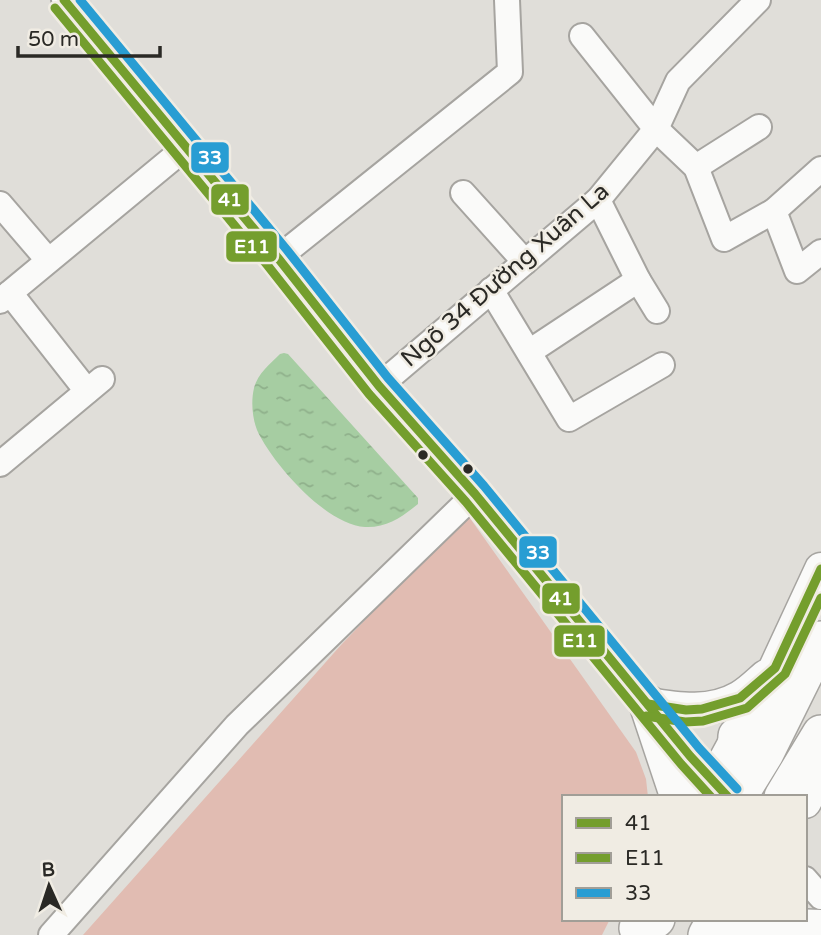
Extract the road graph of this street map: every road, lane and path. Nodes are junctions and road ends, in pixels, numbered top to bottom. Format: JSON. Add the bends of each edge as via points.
{"nodes":[{"id":1,"x":507,"y":0,"type":"edge"},
{"id":2,"x":758,"y":0,"type":"edge"},
{"id":3,"x":70,"y":2,"type":"edge"},
{"id":4,"x":582,"y":36,"type":"dead end"},
{"id":5,"x":759,"y":127,"type":"dead end"},
{"id":6,"x":656,"y":129,"type":"junction"},
{"id":7,"x":185,"y":148,"type":"junction"},
{"id":8,"x":696,"y":167,"type":"junction"},
{"id":9,"x":821,"y":169,"type":"edge"},
{"id":10,"x":463,"y":193,"type":"dead end"},
{"id":11,"x":598,"y":200,"type":"junction"},
{"id":12,"x":0,"y":204,"type":"edge"},
{"id":13,"x":774,"y":211,"type":"junction"},
{"id":14,"x":821,"y":252,"type":"edge"},
{"id":15,"x":278,"y":258,"type":"junction"},
{"id":16,"x":48,"y":260,"type":"junction"},
{"id":17,"x":525,"y":262,"type":"junction"},
{"id":18,"x":638,"y":281,"type":"junction"},
{"id":19,"x":491,"y":290,"type":"junction"},
{"id":20,"x":5,"y":297,"type":"edge"},
{"id":21,"x":657,"y":311,"type":"dead end"},
{"id":22,"x":529,"y":352,"type":"junction"},
{"id":23,"x":662,"y":365,"type":"dead end"},
{"id":24,"x":379,"y":386,"type":"junction"},
{"id":25,"x":0,"y":464,"type":"edge"},
{"id":26,"x":475,"y":494,"type":"junction"},
{"id":27,"x":821,"y":569,"type":"edge"},
{"id":28,"x":821,"y":640,"type":"edge"},
{"id":29,"x":775,"y":668,"type":"junction"},
{"id":30,"x":648,"y":704,"type":"junction"},
{"id":31,"x":737,"y":736,"type":"joint"},
{"id":32,"x":817,"y":756,"type":"edge"},
{"id":33,"x":724,"y":794,"type":"edge"},
{"id":34,"x":678,"y":795,"type":"edge"},
{"id":35,"x":785,"y":795,"type":"edge"},
{"id":36,"x":807,"y":795,"type":"edge"},
{"id":37,"x":807,"y":881,"type":"edge"},
{"id":38,"x":821,"y":897,"type":"edge"},
{"id":39,"x":821,"y":926,"type":"edge"},
{"id":40,"x":51,"y":935,"type":"edge"},
{"id":41,"x":760,"y":935,"type":"edge"}],
"edges":[{"from":1,"to":15,"type":"street","via":[[510,72]]},
{"from":2,"to":6,"type":"street","name":"Ngõ 34 Đường Xuân La","via":[[678,82]]},
{"from":3,"to":7,"type":"street"},
{"from":4,"to":6,"type":"street"},
{"from":5,"to":8,"type":"street"},
{"from":6,"to":8,"type":"street"},
{"from":6,"to":11,"type":"street","name":"Ngõ 34 Đường Xuân La"},
{"from":7,"to":15,"type":"street"},
{"from":7,"to":16,"type":"street"},
{"from":8,"to":13,"type":"street","via":[[724,239]]},
{"from":9,"to":13,"type":"street"},
{"from":10,"to":17,"type":"street"},
{"from":11,"to":17,"type":"street","name":"Ngõ 34 Đường Xuân La"},
{"from":11,"to":18,"type":"street"},
{"from":12,"to":16,"type":"street"},
{"from":13,"to":14,"type":"street","via":[[797,271]]},
{"from":15,"to":24,"type":"street"},
{"from":16,"to":20,"type":"street"},
{"from":17,"to":19,"type":"street","name":"Ngõ 34 Đường Xuân La"},
{"from":18,"to":21,"type":"street"},
{"from":18,"to":22,"type":"street"},
{"from":19,"to":22,"type":"street"},
{"from":19,"to":24,"type":"street","name":"Ngõ 34 Đường Xuân La"},
{"from":20,"to":25,"type":"street","via":[[95,385]]},
{"from":22,"to":23,"type":"street","via":[[569,419]]},
{"from":24,"to":26,"type":"street"},
{"from":26,"to":30,"type":"street"},
{"from":26,"to":40,"type":"street","via":[[237,725]]},
{"from":27,"to":29,"type":"main road"},
{"from":28,"to":33,"type":"highway","via":[[765,753]]},
{"from":29,"to":30,"type":"main road","via":[[740,698],[702,709]]},
{"from":29,"to":31,"type":"main road"},
{"from":30,"to":33,"type":"street"},
{"from":30,"to":34,"type":"highway"},
{"from":31,"to":33,"type":"highway"},
{"from":32,"to":35,"type":"highway"},
{"from":32,"to":36,"type":"main road"},
{"from":37,"to":38,"type":"street"},
{"from":39,"to":41,"type":"main road","via":[[798,924]]}]}
